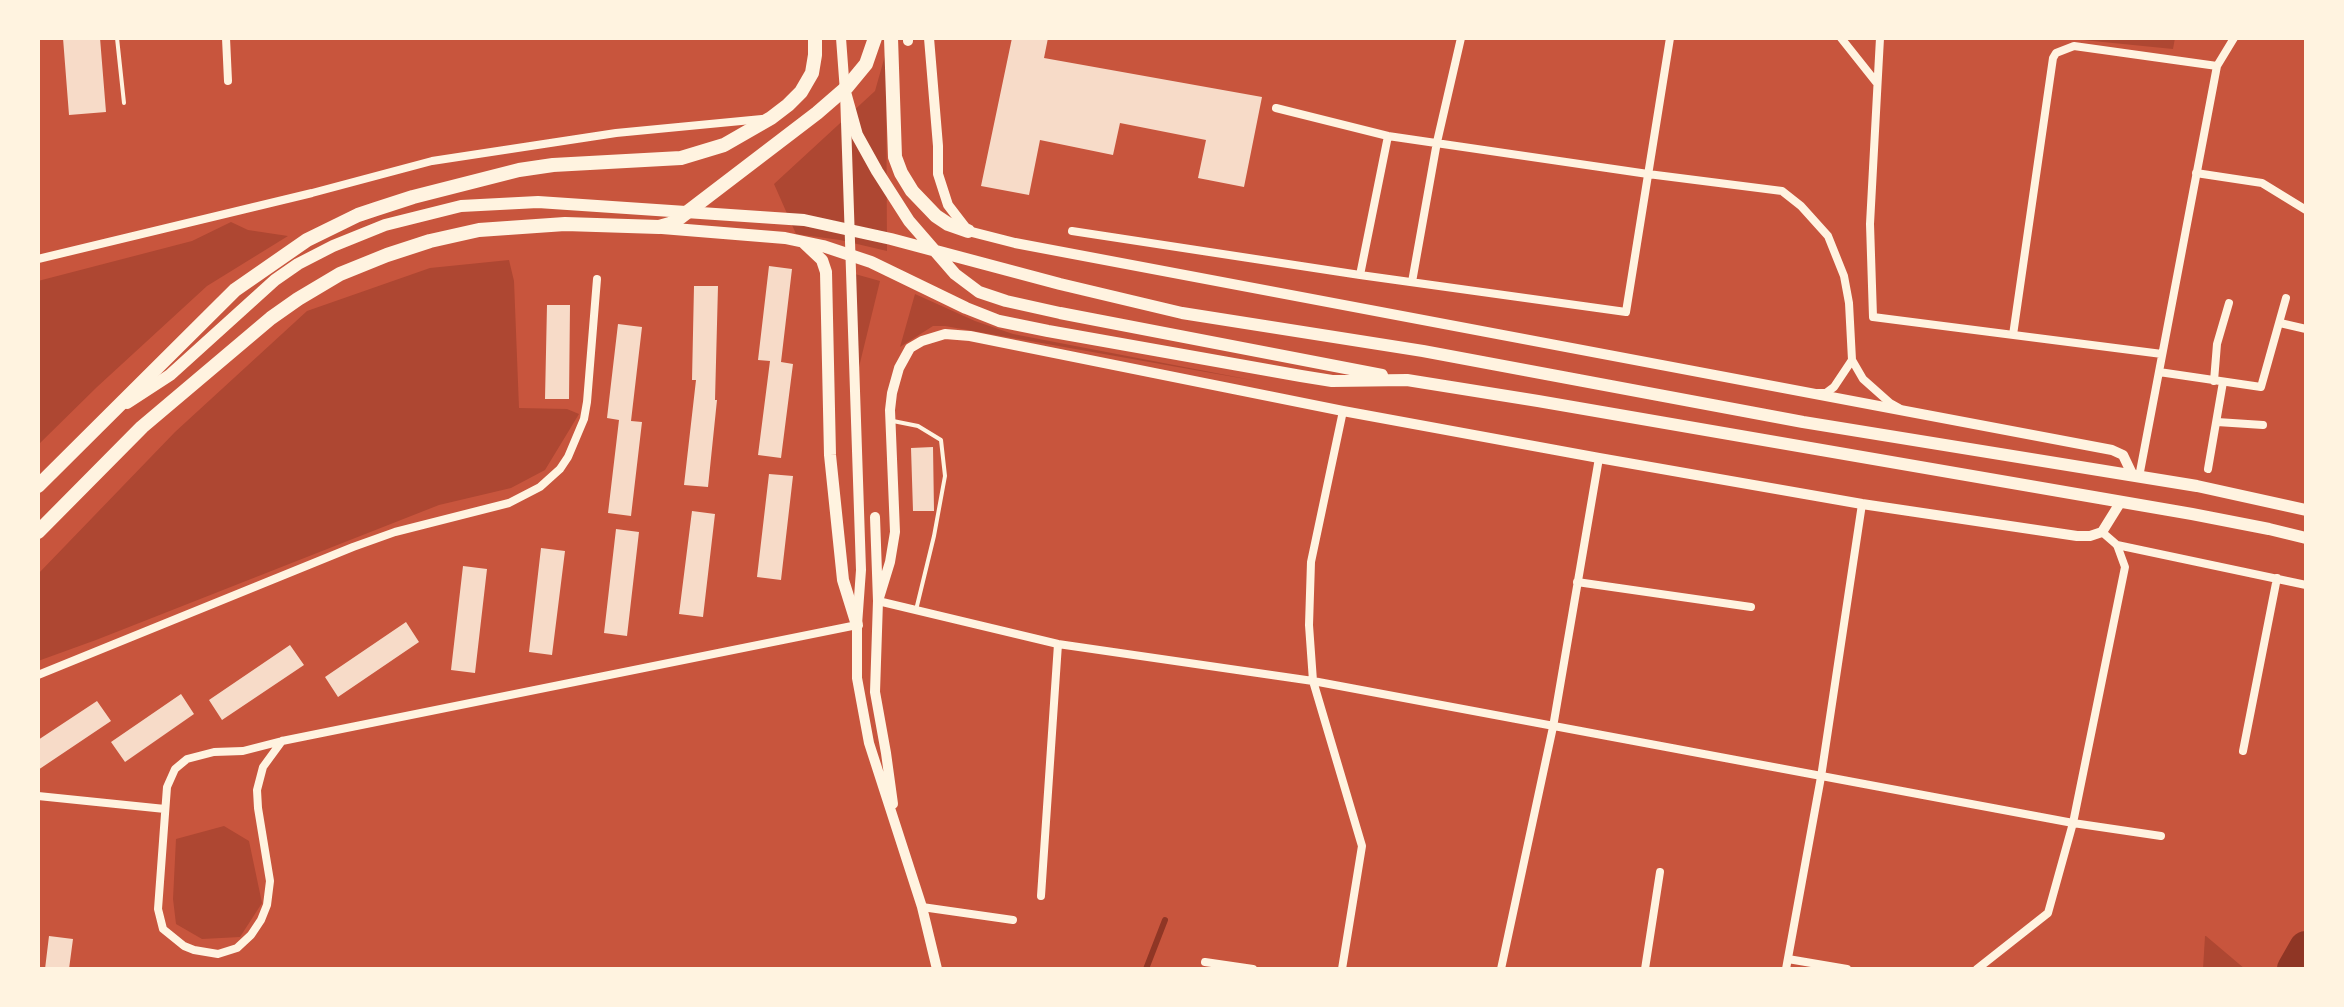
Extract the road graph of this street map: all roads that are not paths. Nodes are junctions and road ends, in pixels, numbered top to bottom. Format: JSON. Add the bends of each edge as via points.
{"nodes":[{"id":1,"x":117,"y":38,"type":"edge"},
{"id":2,"x":226,"y":38,"type":"edge"},
{"id":3,"x":815,"y":38,"type":"edge"},
{"id":4,"x":841,"y":38,"type":"edge"},
{"id":5,"x":875,"y":38,"type":"edge"},
{"id":6,"x":891,"y":38,"type":"edge"},
{"id":7,"x":929,"y":38,"type":"edge"},
{"id":8,"x":1461,"y":38,"type":"edge"},
{"id":9,"x":1670,"y":38,"type":"edge"},
{"id":10,"x":1841,"y":38,"type":"edge"},
{"id":11,"x":1880,"y":38,"type":"edge"},
{"id":12,"x":2234,"y":38,"type":"edge"},
{"id":13,"x":2217,"y":66,"type":"junction"},
{"id":14,"x":228,"y":81,"type":"dead end"},
{"id":15,"x":1877,"y":82,"type":"junction"},
{"id":16,"x":845,"y":92,"type":"junction"},
{"id":17,"x":124,"y":103,"type":"dead end"},
{"id":18,"x":1276,"y":108,"type":"dead end"},
{"id":19,"x":771,"y":118,"type":"junction"},
{"id":20,"x":1388,"y":136,"type":"junction"},
{"id":21,"x":1437,"y":142,"type":"junction"},
{"id":22,"x":2196,"y":173,"type":"junction"},
{"id":23,"x":1648,"y":174,"type":"junction"},
{"id":24,"x":2306,"y":210,"type":"edge"},
{"id":25,"x":659,"y":227,"type":"junction"},
{"id":26,"x":968,"y":231,"type":"junction"},
{"id":27,"x":1072,"y":231,"type":"dead end"},
{"id":28,"x":799,"y":241,"type":"junction"},
{"id":29,"x":38,"y":259,"type":"edge"},
{"id":30,"x":1360,"y":275,"type":"junction"},
{"id":31,"x":597,"y":279,"type":"dead end"},
{"id":32,"x":1412,"y":282,"type":"junction"},
{"id":33,"x":2286,"y":298,"type":"dead end"},
{"id":34,"x":2229,"y":303,"type":"dead end"},
{"id":35,"x":2280,"y":323,"type":"junction"},
{"id":36,"x":2306,"y":329,"type":"edge"},
{"id":37,"x":2013,"y":335,"type":"junction"},
{"id":38,"x":2162,"y":354,"type":"junction"},
{"id":39,"x":1852,"y":360,"type":"junction"},
{"id":40,"x":2159,"y":372,"type":"junction"},
{"id":41,"x":1407,"y":380,"type":"junction"},
{"id":42,"x":2218,"y":381,"type":"junction"},
{"id":43,"x":1788,"y":390,"type":"junction"},
{"id":44,"x":1903,"y":410,"type":"junction"},
{"id":45,"x":1343,"y":411,"type":"junction"},
{"id":46,"x":111,"y":413,"type":"junction"},
{"id":47,"x":891,"y":421,"type":"junction"},
{"id":48,"x":2217,"y":422,"type":"junction"},
{"id":49,"x":2263,"y":425,"type":"dead end"},
{"id":50,"x":1599,"y":458,"type":"junction"},
{"id":51,"x":2208,"y":469,"type":"dead end"},
{"id":52,"x":2136,"y":477,"type":"junction"},
{"id":53,"x":38,"y":486,"type":"edge"},
{"id":54,"x":2120,"y":503,"type":"junction"},
{"id":55,"x":1862,"y":504,"type":"junction"},
{"id":56,"x":2306,"y":510,"type":"edge"},
{"id":57,"x":875,"y":517,"type":"dead end"},
{"id":58,"x":38,"y":532,"type":"edge"},
{"id":59,"x":2102,"y":532,"type":"junction"},
{"id":60,"x":2306,"y":538,"type":"edge"},
{"id":61,"x":2117,"y":545,"type":"junction"},
{"id":62,"x":2277,"y":578,"type":"junction"},
{"id":63,"x":1577,"y":582,"type":"junction"},
{"id":64,"x":2306,"y":585,"type":"edge"},
{"id":65,"x":878,"y":601,"type":"junction"},
{"id":66,"x":1751,"y":607,"type":"dead end"},
{"id":67,"x":916,"y":610,"type":"junction"},
{"id":68,"x":857,"y":625,"type":"junction"},
{"id":69,"x":1058,"y":644,"type":"junction"},
{"id":70,"x":38,"y":675,"type":"edge"},
{"id":71,"x":1313,"y":681,"type":"junction"},
{"id":72,"x":1553,"y":727,"type":"junction"},
{"id":73,"x":282,"y":741,"type":"junction"},
{"id":74,"x":2243,"y":751,"type":"dead end"},
{"id":75,"x":1821,"y":777,"type":"junction"},
{"id":76,"x":38,"y":796,"type":"edge"},
{"id":77,"x":165,"y":809,"type":"junction"},
{"id":78,"x":2073,"y":823,"type":"junction"},
{"id":79,"x":894,"y":826,"type":"junction"},
{"id":80,"x":2161,"y":836,"type":"dead end"},
{"id":81,"x":1660,"y":872,"type":"dead end"},
{"id":82,"x":1041,"y":896,"type":"dead end"},
{"id":83,"x":922,"y":907,"type":"junction"},
{"id":84,"x":1013,"y":920,"type":"dead end"},
{"id":85,"x":1205,"y":962,"type":"dead end"},
{"id":86,"x":1787,"y":964,"type":"edge"},
{"id":87,"x":937,"y":969,"type":"edge"},
{"id":88,"x":1253,"y":969,"type":"edge"},
{"id":89,"x":1342,"y":969,"type":"edge"},
{"id":90,"x":1501,"y":969,"type":"edge"},
{"id":91,"x":1645,"y":969,"type":"edge"},
{"id":92,"x":1847,"y":969,"type":"edge"},
{"id":93,"x":1977,"y":969,"type":"edge"}],
"edges":[{"from":1,"to":17,"type":"lane"},
{"from":2,"to":14,"type":"street"},
{"from":3,"to":19,"type":"highway","via":[[812,73],[801,92]]},
{"from":4,"to":16,"type":"street"},
{"from":5,"to":25,"type":"highway","via":[[866,64],[847,87],[683,218]]},
{"from":6,"to":26,"type":"highway","via":[[895,157],[901,173],[925,207]]},
{"from":7,"to":26,"type":"street","via":[[938,174],[948,205]]},
{"from":8,"to":21,"type":"street"},
{"from":9,"to":23,"type":"street"},
{"from":10,"to":15,"type":"street"},
{"from":11,"to":15,"type":"street"},
{"from":12,"to":13,"type":"street"},
{"from":13,"to":22,"type":"street"},
{"from":13,"to":37,"type":"street","via":[[2074,46],[2056,53]]},
{"from":15,"to":37,"type":"street","via":[[1870,224],[1873,317]]},
{"from":16,"to":41,"type":"main road","via":[[857,135],[909,221],[955,274],[979,292],[1060,313]]},
{"from":16,"to":68,"type":"street","via":[[861,570]]},
{"from":18,"to":20,"type":"street"},
{"from":19,"to":29,"type":"street","via":[[616,133],[432,161]]},
{"from":19,"to":46,"type":"highway","via":[[724,145],[681,158],[519,170],[358,215],[307,240],[235,290]]},
{"from":20,"to":21,"type":"street"},
{"from":20,"to":30,"type":"street"},
{"from":21,"to":23,"type":"street"},
{"from":21,"to":32,"type":"street"},
{"from":22,"to":24,"type":"street","via":[[2262,183]]},
{"from":22,"to":38,"type":"street"},
{"from":23,"to":32,"type":"street","via":[[1626,312]]},
{"from":23,"to":39,"type":"street","via":[[1782,191],[1801,206],[1828,236],[1844,276]]},
{"from":25,"to":28,"type":"main road"},
{"from":25,"to":58,"type":"highway","via":[[565,224],[479,230],[413,246],[340,274],[271,318],[142,427]]},
{"from":26,"to":43,"type":"street"},
{"from":27,"to":30,"type":"street"},
{"from":28,"to":41,"type":"main road","via":[[841,251],[999,321],[1332,381]]},
{"from":28,"to":68,"type":"main road","via":[[822,260],[826,272],[830,455],[843,580]]},
{"from":30,"to":32,"type":"street"},
{"from":31,"to":70,"type":"street","via":[[584,419],[568,457],[540,487],[509,503],[353,547]]},
{"from":33,"to":35,"type":"street"},
{"from":34,"to":42,"type":"street","via":[[2217,344]]},
{"from":35,"to":36,"type":"street"},
{"from":35,"to":42,"type":"street","via":[[2261,387]]},
{"from":37,"to":38,"type":"street"},
{"from":38,"to":40,"type":"street"},
{"from":39,"to":43,"type":"street","via":[[1826,393]]},
{"from":39,"to":44,"type":"street","via":[[1863,379]]},
{"from":40,"to":42,"type":"street"},
{"from":40,"to":52,"type":"street"},
{"from":41,"to":54,"type":"main road"},
{"from":42,"to":48,"type":"street"},
{"from":43,"to":44,"type":"street"},
{"from":44,"to":52,"type":"street","via":[[2112,450],[2123,455]]},
{"from":45,"to":47,"type":"street","via":[[945,334],[910,348],[892,393]]},
{"from":45,"to":50,"type":"street"},
{"from":45,"to":71,"type":"street","via":[[1311,562]]},
{"from":46,"to":52,"type":"main road","via":[[170,375],[298,264],[366,231],[420,215],[474,205],[538,202],[804,220],[1182,313]]},
{"from":46,"to":53,"type":"highway"},
{"from":47,"to":65,"type":"street","via":[[895,532]]},
{"from":47,"to":67,"type":"lane","via":[[918,426],[941,440],[945,476]]},
{"from":48,"to":49,"type":"street"},
{"from":48,"to":51,"type":"street"},
{"from":50,"to":55,"type":"street"},
{"from":50,"to":63,"type":"street"},
{"from":52,"to":56,"type":"main road"},
{"from":54,"to":59,"type":"street"},
{"from":54,"to":60,"type":"main road"},
{"from":55,"to":59,"type":"street","via":[[2077,536]]},
{"from":55,"to":75,"type":"street"},
{"from":57,"to":65,"type":"street"},
{"from":59,"to":61,"type":"street"},
{"from":61,"to":62,"type":"street"},
{"from":61,"to":78,"type":"street","via":[[2125,567]]},
{"from":62,"to":64,"type":"street"},
{"from":62,"to":74,"type":"street"},
{"from":63,"to":66,"type":"street"},
{"from":63,"to":72,"type":"street"},
{"from":65,"to":67,"type":"street"},
{"from":65,"to":79,"type":"street","via":[[875,692]]},
{"from":67,"to":69,"type":"street"},
{"from":68,"to":73,"type":"street"},
{"from":68,"to":79,"type":"street","via":[[857,678],[869,743]]},
{"from":69,"to":71,"type":"street"},
{"from":69,"to":82,"type":"street"},
{"from":71,"to":72,"type":"street"},
{"from":71,"to":89,"type":"street","via":[[1362,846]]},
{"from":72,"to":75,"type":"street"},
{"from":72,"to":90,"type":"street"},
{"from":73,"to":77,"type":"street","via":[[187,759],[168,781]]},
{"from":73,"to":77,"type":"street","via":[[263,767],[257,790],[269,875],[267,905],[257,928],[237,948],[218,954],[194,950],[161,925]]},
{"from":75,"to":78,"type":"street"},
{"from":75,"to":86,"type":"street"},
{"from":76,"to":77,"type":"street"},
{"from":78,"to":80,"type":"street"},
{"from":78,"to":93,"type":"street","via":[[2048,913]]},
{"from":79,"to":83,"type":"street"},
{"from":81,"to":91,"type":"street"},
{"from":83,"to":84,"type":"street"},
{"from":83,"to":87,"type":"street"},
{"from":85,"to":88,"type":"street"},
{"from":86,"to":92,"type":"street"}]}
